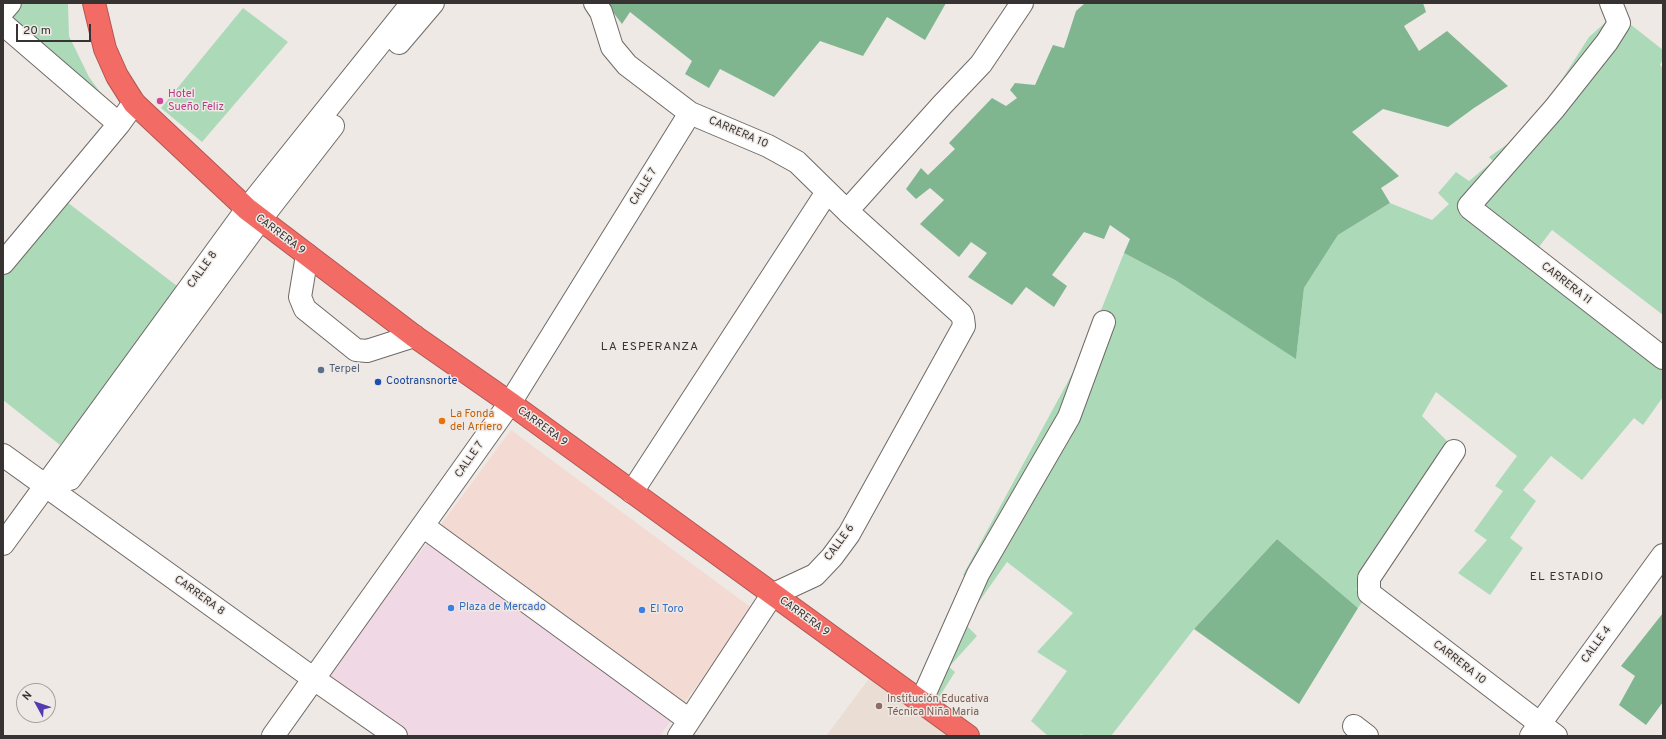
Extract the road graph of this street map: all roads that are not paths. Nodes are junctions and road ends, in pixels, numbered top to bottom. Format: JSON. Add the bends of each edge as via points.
{"nodes":[{"id":1,"x":10,"y":3,"type":"edge"},
{"id":2,"x":412,"y":3,"type":"edge"},
{"id":3,"x":433,"y":3,"type":"edge"},
{"id":4,"x":595,"y":3,"type":"edge"},
{"id":5,"x":1022,"y":3,"type":"edge"},
{"id":6,"x":94,"y":7,"type":"edge"},
{"id":7,"x":3,"y":11,"type":"edge"},
{"id":8,"x":1619,"y":14,"type":"edge"},
{"id":9,"x":3,"y":24,"type":"edge"},
{"id":10,"x":134,"y":102,"type":"junction"},
{"id":11,"x":690,"y":113,"type":"junction"},
{"id":12,"x":119,"y":124,"type":"junction"},
{"id":13,"x":827,"y":192,"type":"junction"},
{"id":14,"x":847,"y":211,"type":"junction"},
{"id":15,"x":254,"y":215,"type":"junction"},
{"id":16,"x":307,"y":255,"type":"junction"},
{"id":17,"x":3,"y":263,"type":"edge"},
{"id":18,"x":963,"y":318,"type":"joint"},
{"id":19,"x":1104,"y":322,"type":"dead end"},
{"id":20,"x":414,"y":336,"type":"junction"},
{"id":21,"x":1663,"y":358,"type":"edge"},
{"id":22,"x":510,"y":403,"type":"junction"},
{"id":23,"x":1454,"y":451,"type":"dead end"},
{"id":24,"x":3,"y":455,"type":"edge"},
{"id":25,"x":52,"y":490,"type":"junction"},
{"id":26,"x":632,"y":492,"type":"junction"},
{"id":27,"x":423,"y":526,"type":"junction"},
{"id":28,"x":3,"y":544,"type":"edge"},
{"id":29,"x":1663,"y":555,"type":"edge"},
{"id":30,"x":772,"y":594,"type":"junction"},
{"id":31,"x":314,"y":680,"type":"junction"},
{"id":32,"x":921,"y":702,"type":"junction"},
{"id":33,"x":684,"y":728,"type":"edge"},
{"id":34,"x":1542,"y":732,"type":"edge"},
{"id":35,"x":273,"y":736,"type":"edge"},
{"id":36,"x":396,"y":736,"type":"edge"},
{"id":37,"x":968,"y":736,"type":"edge"}],
"edges":[{"from":1,"to":7,"type":"street"},
{"from":2,"to":15,"type":"street","name":"CALLE 8"},
{"from":3,"to":15,"type":"street","name":"CALLE 8"},
{"from":4,"to":11,"type":"street","name":"CARRERA 10","via":[[601,12],[612,47],[627,65]]},
{"from":5,"to":14,"type":"street","via":[[980,64]]},
{"from":6,"to":10,"type":"highway","name":"CARRERA 9","via":[[105,49],[117,76]]},
{"from":8,"to":21,"type":"street","name":"CARRERA 11","via":[[1607,42],[1554,109],[1469,206]]},
{"from":9,"to":12,"type":"street"},
{"from":10,"to":12,"type":"street"},
{"from":10,"to":15,"type":"highway","name":"CARRERA 9"},
{"from":11,"to":13,"type":"street","name":"CARRERA 10","via":[[768,146],[797,162]]},
{"from":11,"to":22,"type":"street","name":"CALLE 7"},
{"from":12,"to":17,"type":"street"},
{"from":13,"to":14,"type":"street","name":"CARRERA 10"},
{"from":13,"to":26,"type":"street"},
{"from":14,"to":18,"type":"street","name":"CARRERA 10"},
{"from":15,"to":16,"type":"highway","name":"CARRERA 9"},
{"from":15,"to":25,"type":"street","name":"CALLE 8"},
{"from":16,"to":20,"type":"highway","name":"CARRERA 9"},
{"from":16,"to":20,"type":"street","via":[[300,297],[305,309],[356,350],[367,351]]},
{"from":18,"to":30,"type":"street","name":"CALLE 6","via":[[964,326],[849,534],[815,575]]},
{"from":19,"to":32,"type":"street","via":[[1069,417],[978,574]]},
{"from":20,"to":22,"type":"highway","name":"CARRERA 9"},
{"from":22,"to":26,"type":"highway","name":"CARRERA 9"},
{"from":22,"to":27,"type":"street","name":"CALLE 7"},
{"from":23,"to":34,"type":"street","name":"CARRERA 10","via":[[1369,578],[1369,593]]},
{"from":24,"to":25,"type":"street","name":"CARRERA 8"},
{"from":25,"to":28,"type":"street","name":"CALLE 8"},
{"from":25,"to":31,"type":"street","name":"CARRERA 8"},
{"from":26,"to":30,"type":"highway","name":"CARRERA 9"},
{"from":27,"to":31,"type":"street","name":"CALLE 7"},
{"from":27,"to":33,"type":"street"},
{"from":29,"to":34,"type":"street","name":"CALLE 4"},
{"from":30,"to":32,"type":"highway","name":"CARRERA 9"},
{"from":30,"to":33,"type":"street"},
{"from":31,"to":35,"type":"street","name":"CALLE 7"},
{"from":31,"to":36,"type":"street","name":"CARRERA 8"},
{"from":32,"to":37,"type":"highway","name":"CARRERA 9"}]}
